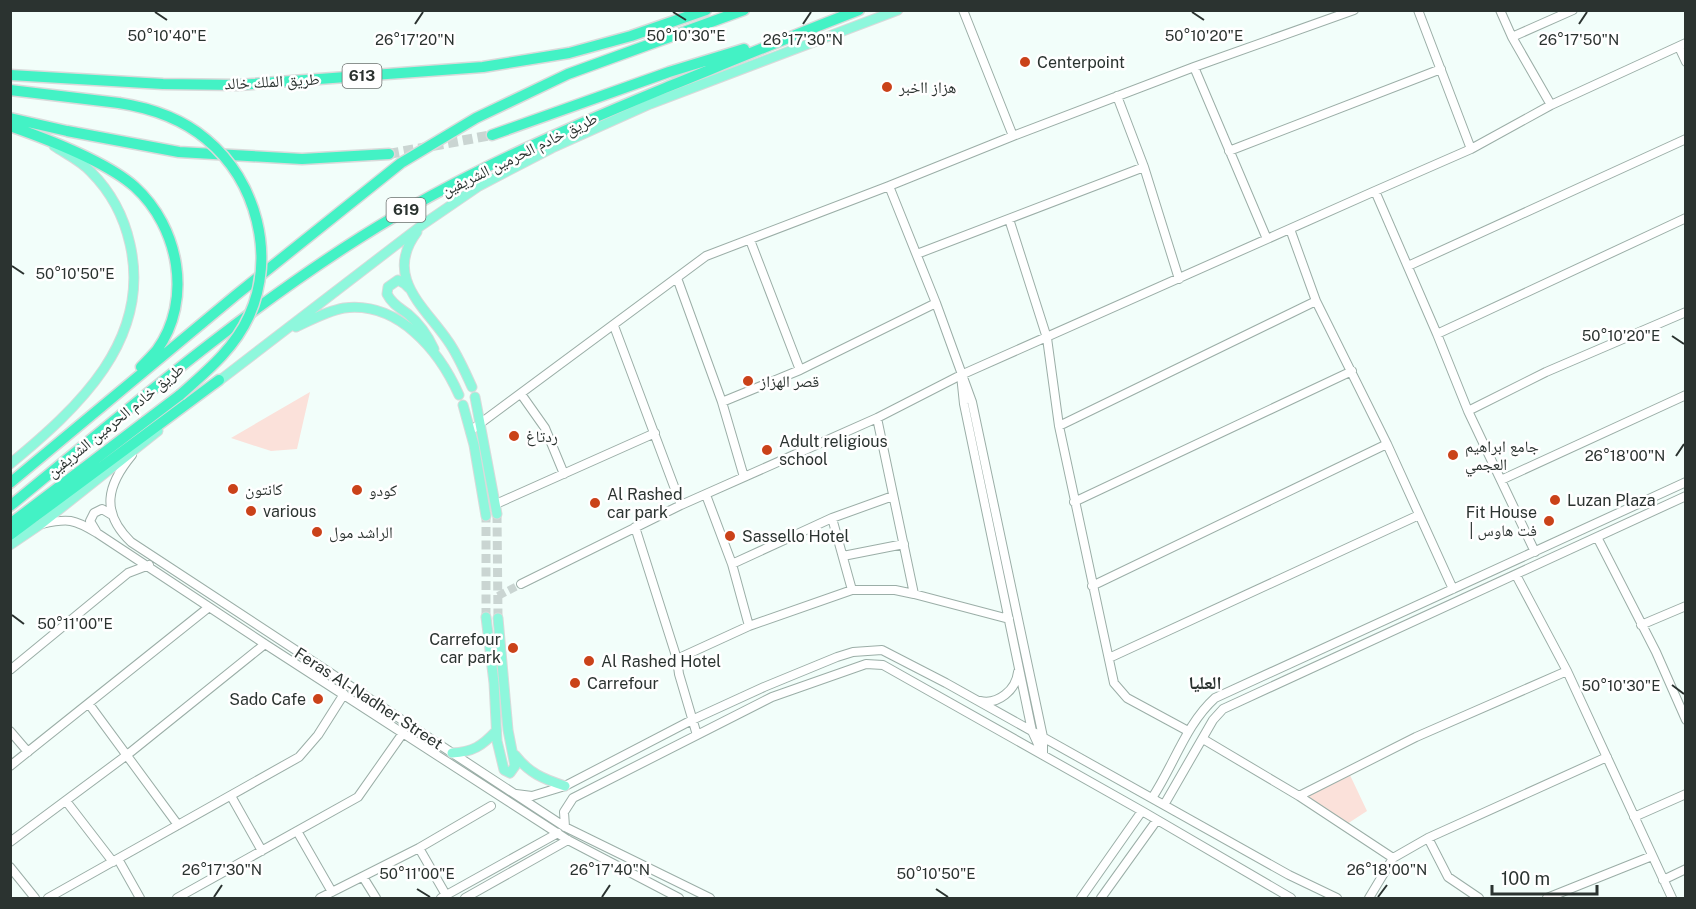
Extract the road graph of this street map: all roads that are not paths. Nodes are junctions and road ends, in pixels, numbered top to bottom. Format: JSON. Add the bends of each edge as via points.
{"nodes":[{"id":1,"x":706,"y":10,"type":"edge"},
{"id":2,"x":744,"y":10,"type":"edge"},
{"id":3,"x":859,"y":10,"type":"edge"},
{"id":4,"x":898,"y":10,"type":"edge"},
{"id":5,"x":963,"y":10,"type":"edge"},
{"id":6,"x":1354,"y":10,"type":"edge"},
{"id":7,"x":1418,"y":10,"type":"edge"},
{"id":8,"x":1500,"y":10,"type":"edge"},
{"id":9,"x":1573,"y":10,"type":"edge"},
{"id":10,"x":811,"y":29,"type":"junction"},
{"id":11,"x":1512,"y":37,"type":"junction"},
{"id":12,"x":1682,"y":45,"type":"edge"},
{"id":13,"x":1686,"y":62,"type":"edge"},
{"id":14,"x":1194,"y":67,"type":"junction"},
{"id":15,"x":1441,"y":69,"type":"junction"},
{"id":16,"x":10,"y":75,"type":"edge"},
{"id":17,"x":10,"y":90,"type":"edge"},
{"id":18,"x":1117,"y":96,"type":"junction"},
{"id":19,"x":1551,"y":105,"type":"junction"},
{"id":20,"x":10,"y":118,"type":"edge"},
{"id":21,"x":10,"y":126,"type":"edge"},
{"id":22,"x":492,"y":135,"type":"tunnel mouth"},
{"id":23,"x":1013,"y":136,"type":"junction"},
{"id":24,"x":44,"y":139,"type":"junction"},
{"id":25,"x":1686,"y":139,"type":"edge"},
{"id":26,"x":1472,"y":149,"type":"junction"},
{"id":27,"x":1229,"y":151,"type":"junction"},
{"id":28,"x":389,"y":154,"type":"tunnel mouth"},
{"id":29,"x":1144,"y":167,"type":"junction"},
{"id":30,"x":890,"y":186,"type":"junction"},
{"id":31,"x":1375,"y":191,"type":"junction"},
{"id":32,"x":1686,"y":218,"type":"edge"},
{"id":33,"x":1009,"y":219,"type":"junction"},
{"id":34,"x":422,"y":225,"type":"junction"},
{"id":35,"x":1290,"y":229,"type":"junction"},
{"id":36,"x":1267,"y":239,"type":"junction"},
{"id":37,"x":750,"y":240,"type":"junction"},
{"id":38,"x":917,"y":254,"type":"junction"},
{"id":39,"x":1408,"y":266,"type":"junction"},
{"id":40,"x":677,"y":278,"type":"junction"},
{"id":41,"x":1179,"y":279,"type":"junction"},
{"id":42,"x":409,"y":288,"type":"junction"},
{"id":43,"x":1316,"y":301,"type":"junction"},
{"id":44,"x":936,"y":303,"type":"junction"},
{"id":45,"x":1686,"y":312,"type":"edge"},
{"id":46,"x":614,"y":326,"type":"junction"},
{"id":47,"x":283,"y":333,"type":"junction"},
{"id":48,"x":1437,"y":334,"type":"junction"},
{"id":49,"x":1047,"y":338,"type":"junction"},
{"id":50,"x":441,"y":364,"type":"junction"},
{"id":51,"x":800,"y":370,"type":"junction"},
{"id":52,"x":1352,"y":371,"type":"junction"},
{"id":53,"x":961,"y":375,"type":"junction"},
{"id":54,"x":219,"y":380,"type":"junction"},
{"id":55,"x":521,"y":394,"type":"junction"},
{"id":56,"x":459,"y":395,"type":"dead end"},
{"id":57,"x":1686,"y":395,"type":"edge"},
{"id":58,"x":722,"y":402,"type":"junction"},
{"id":59,"x":463,"y":405,"type":"dead end"},
{"id":60,"x":1468,"y":411,"type":"junction"},
{"id":61,"x":92,"y":415,"type":"junction"},
{"id":62,"x":876,"y":418,"type":"junction"},
{"id":63,"x":481,"y":424,"type":"junction"},
{"id":64,"x":1059,"y":426,"type":"junction"},
{"id":65,"x":470,"y":431,"type":"junction"},
{"id":66,"x":655,"y":433,"type":"junction"},
{"id":67,"x":1387,"y":444,"type":"junction"},
{"id":68,"x":140,"y":446,"type":"junction"},
{"id":69,"x":10,"y":464,"type":"edge"},
{"id":70,"x":564,"y":474,"type":"junction"},
{"id":71,"x":744,"y":477,"type":"junction"},
{"id":72,"x":1501,"y":480,"type":"junction"},
{"id":73,"x":1686,"y":482,"type":"edge"},
{"id":74,"x":10,"y":483,"type":"edge"},
{"id":75,"x":706,"y":495,"type":"junction"},
{"id":76,"x":893,"y":496,"type":"junction"},
{"id":77,"x":1686,"y":496,"type":"edge"},
{"id":78,"x":1074,"y":502,"type":"junction"},
{"id":79,"x":681,"y":505,"type":"junction"},
{"id":80,"x":10,"y":506,"type":"edge"},
{"id":81,"x":497,"y":509,"type":"joint"},
{"id":82,"x":1419,"y":515,"type":"junction"},
{"id":83,"x":113,"y":516,"type":"junction"},
{"id":84,"x":486,"y":516,"type":"tunnel mouth"},
{"id":85,"x":832,"y":518,"type":"junction"},
{"id":86,"x":10,"y":524,"type":"edge"},
{"id":87,"x":41,"y":524,"type":"junction"},
{"id":88,"x":635,"y":527,"type":"junction"},
{"id":89,"x":97,"y":533,"type":"junction"},
{"id":90,"x":10,"y":535,"type":"edge"},
{"id":91,"x":1597,"y":537,"type":"junction"},
{"id":92,"x":904,"y":544,"type":"junction"},
{"id":93,"x":10,"y":545,"type":"edge"},
{"id":94,"x":1535,"y":552,"type":"junction"},
{"id":95,"x":843,"y":556,"type":"junction"},
{"id":96,"x":732,"y":564,"type":"junction"},
{"id":97,"x":148,"y":566,"type":"junction"},
{"id":98,"x":1516,"y":575,"type":"junction"},
{"id":99,"x":521,"y":584,"type":"tunnel mouth"},
{"id":100,"x":1092,"y":586,"type":"junction"},
{"id":101,"x":1452,"y":589,"type":"junction"},
{"id":102,"x":852,"y":590,"type":"junction"},
{"id":103,"x":914,"y":594,"type":"junction"},
{"id":104,"x":1686,"y":606,"type":"edge"},
{"id":105,"x":209,"y":607,"type":"junction"},
{"id":106,"x":486,"y":617,"type":"tunnel mouth"},
{"id":107,"x":498,"y":618,"type":"tunnel mouth"},
{"id":108,"x":1009,"y":619,"type":"junction"},
{"id":109,"x":1641,"y":625,"type":"junction"},
{"id":110,"x":749,"y":626,"type":"junction"},
{"id":111,"x":265,"y":644,"type":"junction"},
{"id":112,"x":1109,"y":658,"type":"junction"},
{"id":113,"x":678,"y":659,"type":"junction"},
{"id":114,"x":1018,"y":665,"type":"junction"},
{"id":115,"x":10,"y":670,"type":"edge"},
{"id":116,"x":1567,"y":671,"type":"junction"},
{"id":117,"x":344,"y":694,"type":"junction"},
{"id":118,"x":976,"y":699,"type":"junction"},
{"id":119,"x":89,"y":704,"type":"junction"},
{"id":120,"x":692,"y":720,"type":"junction"},
{"id":121,"x":1686,"y":720,"type":"edge"},
{"id":122,"x":10,"y":731,"type":"edge"},
{"id":123,"x":496,"y":731,"type":"junction"},
{"id":124,"x":1032,"y":731,"type":"junction"},
{"id":125,"x":1188,"y":731,"type":"junction"},
{"id":126,"x":402,"y":733,"type":"junction"},
{"id":127,"x":697,"y":735,"type":"junction"},
{"id":128,"x":1043,"y":737,"type":"junction"},
{"id":129,"x":1203,"y":739,"type":"junction"},
{"id":130,"x":28,"y":752,"type":"junction"},
{"id":131,"x":452,"y":753,"type":"junction"},
{"id":132,"x":513,"y":754,"type":"junction"},
{"id":133,"x":126,"y":755,"type":"junction"},
{"id":134,"x":1043,"y":755,"type":"junction"},
{"id":135,"x":1607,"y":757,"type":"junction"},
{"id":136,"x":10,"y":766,"type":"edge"},
{"id":137,"x":565,"y":786,"type":"junction"},
{"id":138,"x":516,"y":794,"type":"junction"},
{"id":139,"x":1686,"y":794,"type":"edge"},
{"id":140,"x":231,"y":796,"type":"junction"},
{"id":141,"x":1299,"y":796,"type":"junction"},
{"id":142,"x":1152,"y":798,"type":"junction"},
{"id":143,"x":66,"y":801,"type":"junction"},
{"id":144,"x":1164,"y":805,"type":"junction"},
{"id":145,"x":491,"y":806,"type":"dead end"},
{"id":146,"x":1142,"y":811,"type":"junction"},
{"id":147,"x":1634,"y":817,"type":"junction"},
{"id":148,"x":1157,"y":820,"type":"junction"},
{"id":149,"x":178,"y":825,"type":"junction"},
{"id":150,"x":565,"y":827,"type":"junction"},
{"id":151,"x":297,"y":831,"type":"junction"},
{"id":152,"x":558,"y":833,"type":"junction"},
{"id":153,"x":1428,"y":838,"type":"junction"},
{"id":154,"x":568,"y":840,"type":"junction"},
{"id":155,"x":10,"y":842,"type":"edge"},
{"id":156,"x":419,"y":848,"type":"junction"},
{"id":157,"x":262,"y":851,"type":"junction"},
{"id":158,"x":1652,"y":856,"type":"junction"},
{"id":159,"x":1393,"y":858,"type":"junction"},
{"id":160,"x":116,"y":860,"type":"junction"},
{"id":161,"x":10,"y":867,"type":"edge"},
{"id":162,"x":1686,"y":869,"type":"edge"},
{"id":163,"x":363,"y":877,"type":"junction"},
{"id":164,"x":1663,"y":880,"type":"junction"},
{"id":165,"x":463,"y":886,"type":"junction"},
{"id":166,"x":332,"y":892,"type":"junction"},
{"id":167,"x":443,"y":897,"type":"edge"},
{"id":168,"x":674,"y":897,"type":"edge"},
{"id":169,"x":34,"y":898,"type":"edge"},
{"id":170,"x":48,"y":898,"type":"edge"},
{"id":171,"x":140,"y":898,"type":"edge"},
{"id":172,"x":177,"y":898,"type":"edge"},
{"id":173,"x":320,"y":898,"type":"edge"},
{"id":174,"x":376,"y":898,"type":"edge"},
{"id":175,"x":462,"y":898,"type":"edge"},
{"id":176,"x":710,"y":898,"type":"edge"},
{"id":177,"x":1081,"y":898,"type":"edge"},
{"id":178,"x":1101,"y":898,"type":"edge"},
{"id":179,"x":1291,"y":898,"type":"edge"},
{"id":180,"x":1337,"y":898,"type":"edge"},
{"id":181,"x":1369,"y":898,"type":"edge"},
{"id":182,"x":1479,"y":898,"type":"edge"},
{"id":183,"x":1547,"y":898,"type":"edge"},
{"id":184,"x":1672,"y":898,"type":"edge"}],
"edges":[{"from":1,"to":16,"type":"highway","name":"طريق الملك خالد","number":"613","via":[[569,53],[483,67],[238,85]]},
{"from":2,"to":61,"type":"highway","name":"طريق خادم الحرمين الشريفين","number":"619","via":[[568,74],[476,118],[401,163]]},
{"from":3,"to":10,"type":"highway","name":"طريق خادم الحرمين الشريفين","number":"619"},
{"from":4,"to":34,"type":"main road","via":[[628,114],[552,148],[478,186]]},
{"from":5,"to":23,"type":"street"},
{"from":6,"to":14,"type":"street"},
{"from":7,"to":15,"type":"street"},
{"from":8,"to":11,"type":"street"},
{"from":9,"to":11,"type":"street"},
{"from":10,"to":22,"type":"highway","via":[[669,72]]},
{"from":10,"to":80,"type":"highway","name":"طريق خادم الحرمين الشريفين","number":"619","via":[[568,128],[415,205],[272,296]]},
{"from":11,"to":19,"type":"street"},
{"from":12,"to":13,"type":"street"},
{"from":12,"to":19,"type":"street"},
{"from":14,"to":18,"type":"street"},
{"from":14,"to":27,"type":"street"},
{"from":15,"to":26,"type":"street"},
{"from":15,"to":27,"type":"street"},
{"from":17,"to":86,"type":"highway","bridge":true,"via":[[156,111],[205,138],[239,177],[258,224],[261,258],[260,279],[248,318],[216,363],[180,395]]},
{"from":18,"to":23,"type":"street"},
{"from":18,"to":29,"type":"street"},
{"from":19,"to":26,"type":"street"},
{"from":20,"to":28,"type":"highway","via":[[179,152],[302,159]]},
{"from":21,"to":24,"type":"highway"},
{"from":23,"to":30,"type":"street"},
{"from":24,"to":61,"type":"highway","via":[[134,185],[156,211],[175,254],[177,291],[168,329],[157,350]]},
{"from":24,"to":69,"type":"main road","via":[[90,170],[114,203],[133,257],[132,305],[123,337],[105,368],[48,431]]},
{"from":25,"to":39,"type":"street"},
{"from":26,"to":31,"type":"street"},
{"from":27,"to":36,"type":"street"},
{"from":29,"to":33,"type":"street"},
{"from":29,"to":41,"type":"street"},
{"from":30,"to":37,"type":"street"},
{"from":30,"to":38,"type":"street"},
{"from":31,"to":35,"type":"street"},
{"from":31,"to":39,"type":"street"},
{"from":32,"to":48,"type":"street"},
{"from":33,"to":38,"type":"street"},
{"from":33,"to":49,"type":"street"},
{"from":34,"to":42,"type":"main road","via":[[407,249]]},
{"from":34,"to":47,"type":"main road"},
{"from":35,"to":36,"type":"street"},
{"from":35,"to":43,"type":"street"},
{"from":36,"to":41,"type":"street"},
{"from":37,"to":40,"type":"street","via":[[706,256]]},
{"from":37,"to":51,"type":"street"},
{"from":38,"to":44,"type":"street"},
{"from":39,"to":48,"type":"street"},
{"from":40,"to":46,"type":"street"},
{"from":40,"to":58,"type":"street"},
{"from":41,"to":49,"type":"street"},
{"from":42,"to":50,"type":"main road","via":[[398,280],[388,286],[387,294],[428,335]]},
{"from":42,"to":63,"type":"main road","via":[[450,344],[473,392]]},
{"from":43,"to":52,"type":"street"},
{"from":43,"to":64,"type":"street"},
{"from":44,"to":51,"type":"street"},
{"from":44,"to":53,"type":"street"},
{"from":45,"to":60,"type":"street","via":[[1546,372]]},
{"from":46,"to":55,"type":"street"},
{"from":46,"to":66,"type":"street"},
{"from":47,"to":50,"type":"main road","via":[[332,311],[369,309],[401,321]]},
{"from":47,"to":54,"type":"main road"},
{"from":48,"to":60,"type":"street"},
{"from":49,"to":53,"type":"street"},
{"from":49,"to":64,"type":"street"},
{"from":50,"to":56,"type":"main road"},
{"from":51,"to":58,"type":"street"},
{"from":52,"to":67,"type":"street"},
{"from":52,"to":78,"type":"street"},
{"from":53,"to":62,"type":"street"},
{"from":53,"to":108,"type":"street","via":[[963,404]]},
{"from":53,"to":128,"type":"street","via":[[972,402]]},
{"from":54,"to":68,"type":"main road"},
{"from":54,"to":90,"type":"highway"},
{"from":55,"to":63,"type":"street"},
{"from":55,"to":70,"type":"street","via":[[545,428]]},
{"from":57,"to":72,"type":"street"},
{"from":58,"to":71,"type":"street"},
{"from":59,"to":65,"type":"main road"},
{"from":60,"to":72,"type":"street"},
{"from":61,"to":74,"type":"highway","name":"طريق خادم الحرمين الشريفين","number":"619"},
{"from":62,"to":71,"type":"street"},
{"from":62,"to":76,"type":"street"},
{"from":63,"to":65,"type":"street"},
{"from":63,"to":81,"type":"main road"},
{"from":64,"to":78,"type":"street"},
{"from":65,"to":84,"type":"main road"},
{"from":66,"to":70,"type":"street"},
{"from":66,"to":79,"type":"street"},
{"from":67,"to":82,"type":"street"},
{"from":67,"to":100,"type":"street"},
{"from":68,"to":83,"type":"street","via":[[119,470],[111,487]]},
{"from":68,"to":87,"type":"main road"},
{"from":70,"to":81,"type":"street"},
{"from":71,"to":75,"type":"street"},
{"from":72,"to":94,"type":"street"},
{"from":73,"to":94,"type":"street"},
{"from":75,"to":79,"type":"street"},
{"from":75,"to":96,"type":"street"},
{"from":76,"to":85,"type":"street"},
{"from":76,"to":92,"type":"street"},
{"from":77,"to":91,"type":"street"},
{"from":78,"to":100,"type":"street"},
{"from":79,"to":88,"type":"street"},
{"from":82,"to":101,"type":"street"},
{"from":82,"to":112,"type":"street"},
{"from":83,"to":89,"type":"street","via":[[102,509],[94,513],[90,520]]},
{"from":83,"to":131,"type":"street","name":"Feras Al-Nadher Street","via":[[131,542]]},
{"from":85,"to":95,"type":"street"},
{"from":85,"to":96,"type":"street"},
{"from":87,"to":89,"type":"street","name":"Feras Al-Nadher Street","via":[[64,519],[77,521]]},
{"from":87,"to":93,"type":"main road"},
{"from":88,"to":99,"type":"street"},
{"from":88,"to":113,"type":"street"},
{"from":89,"to":97,"type":"street","name":"Feras Al-Nadher Street"},
{"from":91,"to":98,"type":"street"},
{"from":91,"to":109,"type":"street"},
{"from":92,"to":95,"type":"street"},
{"from":92,"to":103,"type":"street"},
{"from":94,"to":101,"type":"street"},
{"from":95,"to":102,"type":"street"},
{"from":96,"to":110,"type":"street"},
{"from":97,"to":105,"type":"street","name":"Feras Al-Nadher Street"},
{"from":97,"to":115,"type":"street","via":[[128,573]]},
{"from":98,"to":116,"type":"street"},
{"from":98,"to":129,"type":"street","via":[[1223,709]]},
{"from":100,"to":112,"type":"street"},
{"from":101,"to":125,"type":"street","via":[[1215,698]]},
{"from":102,"to":103,"type":"street"},
{"from":102,"to":110,"type":"street"},
{"from":103,"to":108,"type":"street"},
{"from":104,"to":109,"type":"street"},
{"from":105,"to":111,"type":"street","name":"Feras Al-Nadher Street"},
{"from":105,"to":119,"type":"street"},
{"from":106,"to":123,"type":"main road"},
{"from":107,"to":132,"type":"main road"},
{"from":108,"to":114,"type":"street"},
{"from":109,"to":121,"type":"street"},
{"from":110,"to":113,"type":"street"},
{"from":111,"to":117,"type":"street","name":"Feras Al-Nadher Street"},
{"from":111,"to":133,"type":"street"},
{"from":112,"to":125,"type":"street","via":[[1114,683],[1127,698]]},
{"from":113,"to":120,"type":"street"},
{"from":114,"to":118,"type":"street","via":[[1017,679],[997,701]]},
{"from":114,"to":124,"type":"street"},
{"from":116,"to":135,"type":"street"},
{"from":116,"to":141,"type":"street","via":[[1416,737]]},
{"from":117,"to":126,"type":"street","name":"Feras Al-Nadher Street"},
{"from":117,"to":140,"type":"street","via":[[299,757]]},
{"from":118,"to":120,"type":"street","via":[[882,650],[868,650],[837,657]]},
{"from":118,"to":124,"type":"street"},
{"from":119,"to":130,"type":"street"},
{"from":119,"to":133,"type":"street"},
{"from":120,"to":127,"type":"street"},
{"from":120,"to":137,"type":"street"},
{"from":122,"to":130,"type":"street"},
{"from":123,"to":131,"type":"main road","via":[[481,747]]},
{"from":123,"to":132,"type":"main road","via":[[499,756],[507,772],[514,770]]},
{"from":124,"to":128,"type":"street"},
{"from":124,"to":134,"type":"street"},
{"from":125,"to":142,"type":"street"},
{"from":126,"to":151,"type":"street","via":[[358,798]]},
{"from":126,"to":152,"type":"street","name":"Feras Al-Nadher Street"},
{"from":127,"to":134,"type":"street","via":[[772,697],[866,664],[883,665]]},
{"from":127,"to":150,"type":"street","via":[[573,798],[564,812]]},
{"from":128,"to":134,"type":"street"},
{"from":128,"to":142,"type":"street"},
{"from":129,"to":141,"type":"street"},
{"from":129,"to":144,"type":"street"},
{"from":130,"to":136,"type":"street"},
{"from":131,"to":138,"type":"street","name":"Feras Al-Nadher Street"},
{"from":132,"to":137,"type":"main road","via":[[532,773]]},
{"from":133,"to":143,"type":"street"},
{"from":133,"to":149,"type":"street"},
{"from":134,"to":146,"type":"street"},
{"from":135,"to":147,"type":"street"},
{"from":135,"to":153,"type":"street"},
{"from":137,"to":138,"type":"street","via":[[532,796]]},
{"from":138,"to":150,"type":"street","name":"Feras Al-Nadher Street"},
{"from":139,"to":147,"type":"street"},
{"from":140,"to":149,"type":"street"},
{"from":140,"to":157,"type":"street"},
{"from":141,"to":159,"type":"street"},
{"from":142,"to":144,"type":"street"},
{"from":143,"to":155,"type":"street"},
{"from":143,"to":160,"type":"street"},
{"from":144,"to":180,"type":"street"},
{"from":145,"to":156,"type":"street"},
{"from":146,"to":148,"type":"street"},
{"from":146,"to":177,"type":"street"},
{"from":147,"to":158,"type":"street"},
{"from":148,"to":178,"type":"street"},
{"from":148,"to":179,"type":"street"},
{"from":149,"to":160,"type":"street"},
{"from":150,"to":176,"type":"street","name":"Feras Al-Nadher Street"},
{"from":151,"to":157,"type":"street"},
{"from":151,"to":166,"type":"street"},
{"from":152,"to":154,"type":"street","name":"Feras Al-Nadher Street"},
{"from":152,"to":165,"type":"street"},
{"from":153,"to":159,"type":"street"},
{"from":153,"to":182,"type":"street","via":[[1448,877]]},
{"from":154,"to":168,"type":"street","name":"Feras Al-Nadher Street"},
{"from":154,"to":175,"type":"street"},
{"from":156,"to":163,"type":"street"},
{"from":156,"to":167,"type":"street"},
{"from":157,"to":172,"type":"street"},
{"from":158,"to":164,"type":"street"},
{"from":158,"to":183,"type":"street"},
{"from":159,"to":181,"type":"street"},
{"from":160,"to":170,"type":"street"},
{"from":160,"to":171,"type":"street"},
{"from":161,"to":169,"type":"street"},
{"from":162,"to":164,"type":"street"},
{"from":163,"to":166,"type":"street"},
{"from":163,"to":174,"type":"street"},
{"from":164,"to":184,"type":"street"},
{"from":165,"to":167,"type":"street"},
{"from":165,"to":175,"type":"street"},
{"from":166,"to":173,"type":"street"}]}
